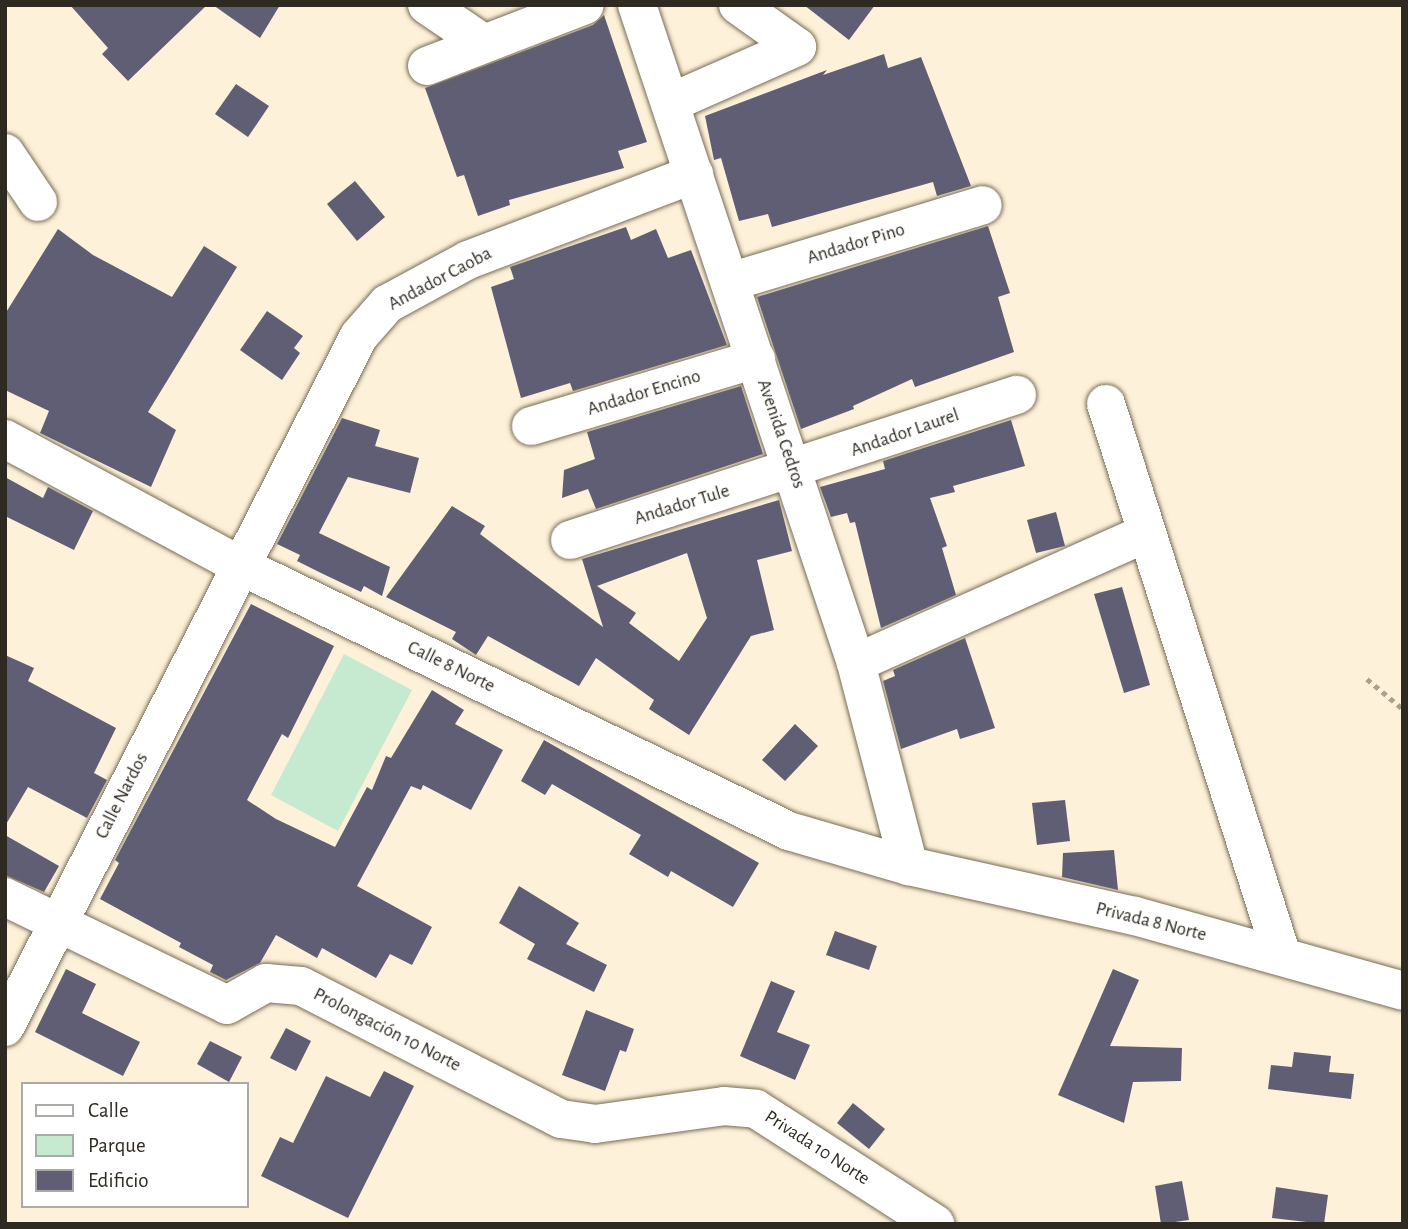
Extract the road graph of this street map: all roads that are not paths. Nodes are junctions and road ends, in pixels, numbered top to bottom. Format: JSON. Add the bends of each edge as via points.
{"nodes":[{"id":1,"x":427,"y":5,"type":"edge"},
{"id":2,"x":585,"y":5,"type":"edge"},
{"id":3,"x":637,"y":5,"type":"edge"},
{"id":4,"x":738,"y":5,"type":"edge"},
{"id":5,"x":484,"y":43,"type":"junction"},
{"id":6,"x":427,"y":66,"type":"dead end"},
{"id":7,"x":670,"y":103,"type":"junction"},
{"id":8,"x":5,"y":153,"type":"edge"},
{"id":9,"x":694,"y":174,"type":"junction"},
{"id":10,"x":38,"y":202,"type":"dead end"},
{"id":11,"x":983,"y":205,"type":"dead end"},
{"id":12,"x":730,"y":282,"type":"junction"},
{"id":13,"x":756,"y":359,"type":"junction"},
{"id":14,"x":1017,"y":395,"type":"dead end"},
{"id":15,"x":1106,"y":404,"type":"dead end"},
{"id":16,"x":531,"y":426,"type":"dead end"},
{"id":17,"x":5,"y":439,"type":"edge"},
{"id":18,"x":793,"y":471,"type":"junction"},
{"id":19,"x":1145,"y":534,"type":"junction"},
{"id":20,"x":570,"y":540,"type":"dead end"},
{"id":21,"x":241,"y":566,"type":"junction"},
{"id":22,"x":856,"y":663,"type":"junction"},
{"id":23,"x":909,"y":866,"type":"junction"},
{"id":24,"x":5,"y":897,"type":"edge"},
{"id":25,"x":56,"y":923,"type":"junction"},
{"id":26,"x":1282,"y":956,"type":"junction"},
{"id":27,"x":1397,"y":990,"type":"edge"},
{"id":28,"x":5,"y":1027,"type":"edge"},
{"id":29,"x":646,"y":1116,"type":"joint"},
{"id":30,"x":935,"y":1224,"type":"edge"}],
"edges":[{"from":1,"to":5,"type":"street"},
{"from":2,"to":5,"type":"street"},
{"from":3,"to":7,"type":"street","name":"Avenida Cedros"},
{"from":4,"to":7,"type":"street","via":[[797,47]]},
{"from":5,"to":6,"type":"street"},
{"from":7,"to":9,"type":"street","name":"Avenida Cedros"},
{"from":8,"to":10,"type":"street"},
{"from":9,"to":12,"type":"street","name":"Avenida Cedros"},
{"from":9,"to":21,"type":"street","name":"Andador Caoba","via":[[468,260],[387,304],[359,336]]},
{"from":11,"to":12,"type":"street","name":"Andador Pino"},
{"from":12,"to":13,"type":"street","name":"Avenida Cedros"},
{"from":13,"to":16,"type":"street","name":"Andador Encino"},
{"from":13,"to":18,"type":"street","name":"Avenida Cedros"},
{"from":14,"to":18,"type":"street","name":"Andador Laurel"},
{"from":15,"to":19,"type":"street"},
{"from":17,"to":21,"type":"street","name":"Calle 8 Norte"},
{"from":18,"to":20,"type":"street","name":"Andador Tule"},
{"from":18,"to":22,"type":"street","name":"Avenida Cedros"},
{"from":19,"to":22,"type":"street"},
{"from":19,"to":26,"type":"street"},
{"from":21,"to":23,"type":"street","name":"Calle 8 Norte","via":[[789,831]]},
{"from":21,"to":25,"type":"street","name":"Calle Nardos"},
{"from":22,"to":23,"type":"street","name":"Avenida Cedros"},
{"from":23,"to":26,"type":"street","name":"Privada 8 Norte","via":[[1135,916]]},
{"from":24,"to":25,"type":"street"},
{"from":25,"to":28,"type":"street","name":"Calle Nardos"},
{"from":25,"to":29,"type":"street","name":"Prolongación 10 Norte","via":[[227,1005],[266,983],[301,986],[561,1118],[595,1124]]},
{"from":26,"to":27,"type":"street","name":"Privada 8 Norte"},
{"from":29,"to":30,"type":"street","name":"Privada 10 Norte","via":[[724,1106],[756,1109]]}]}
